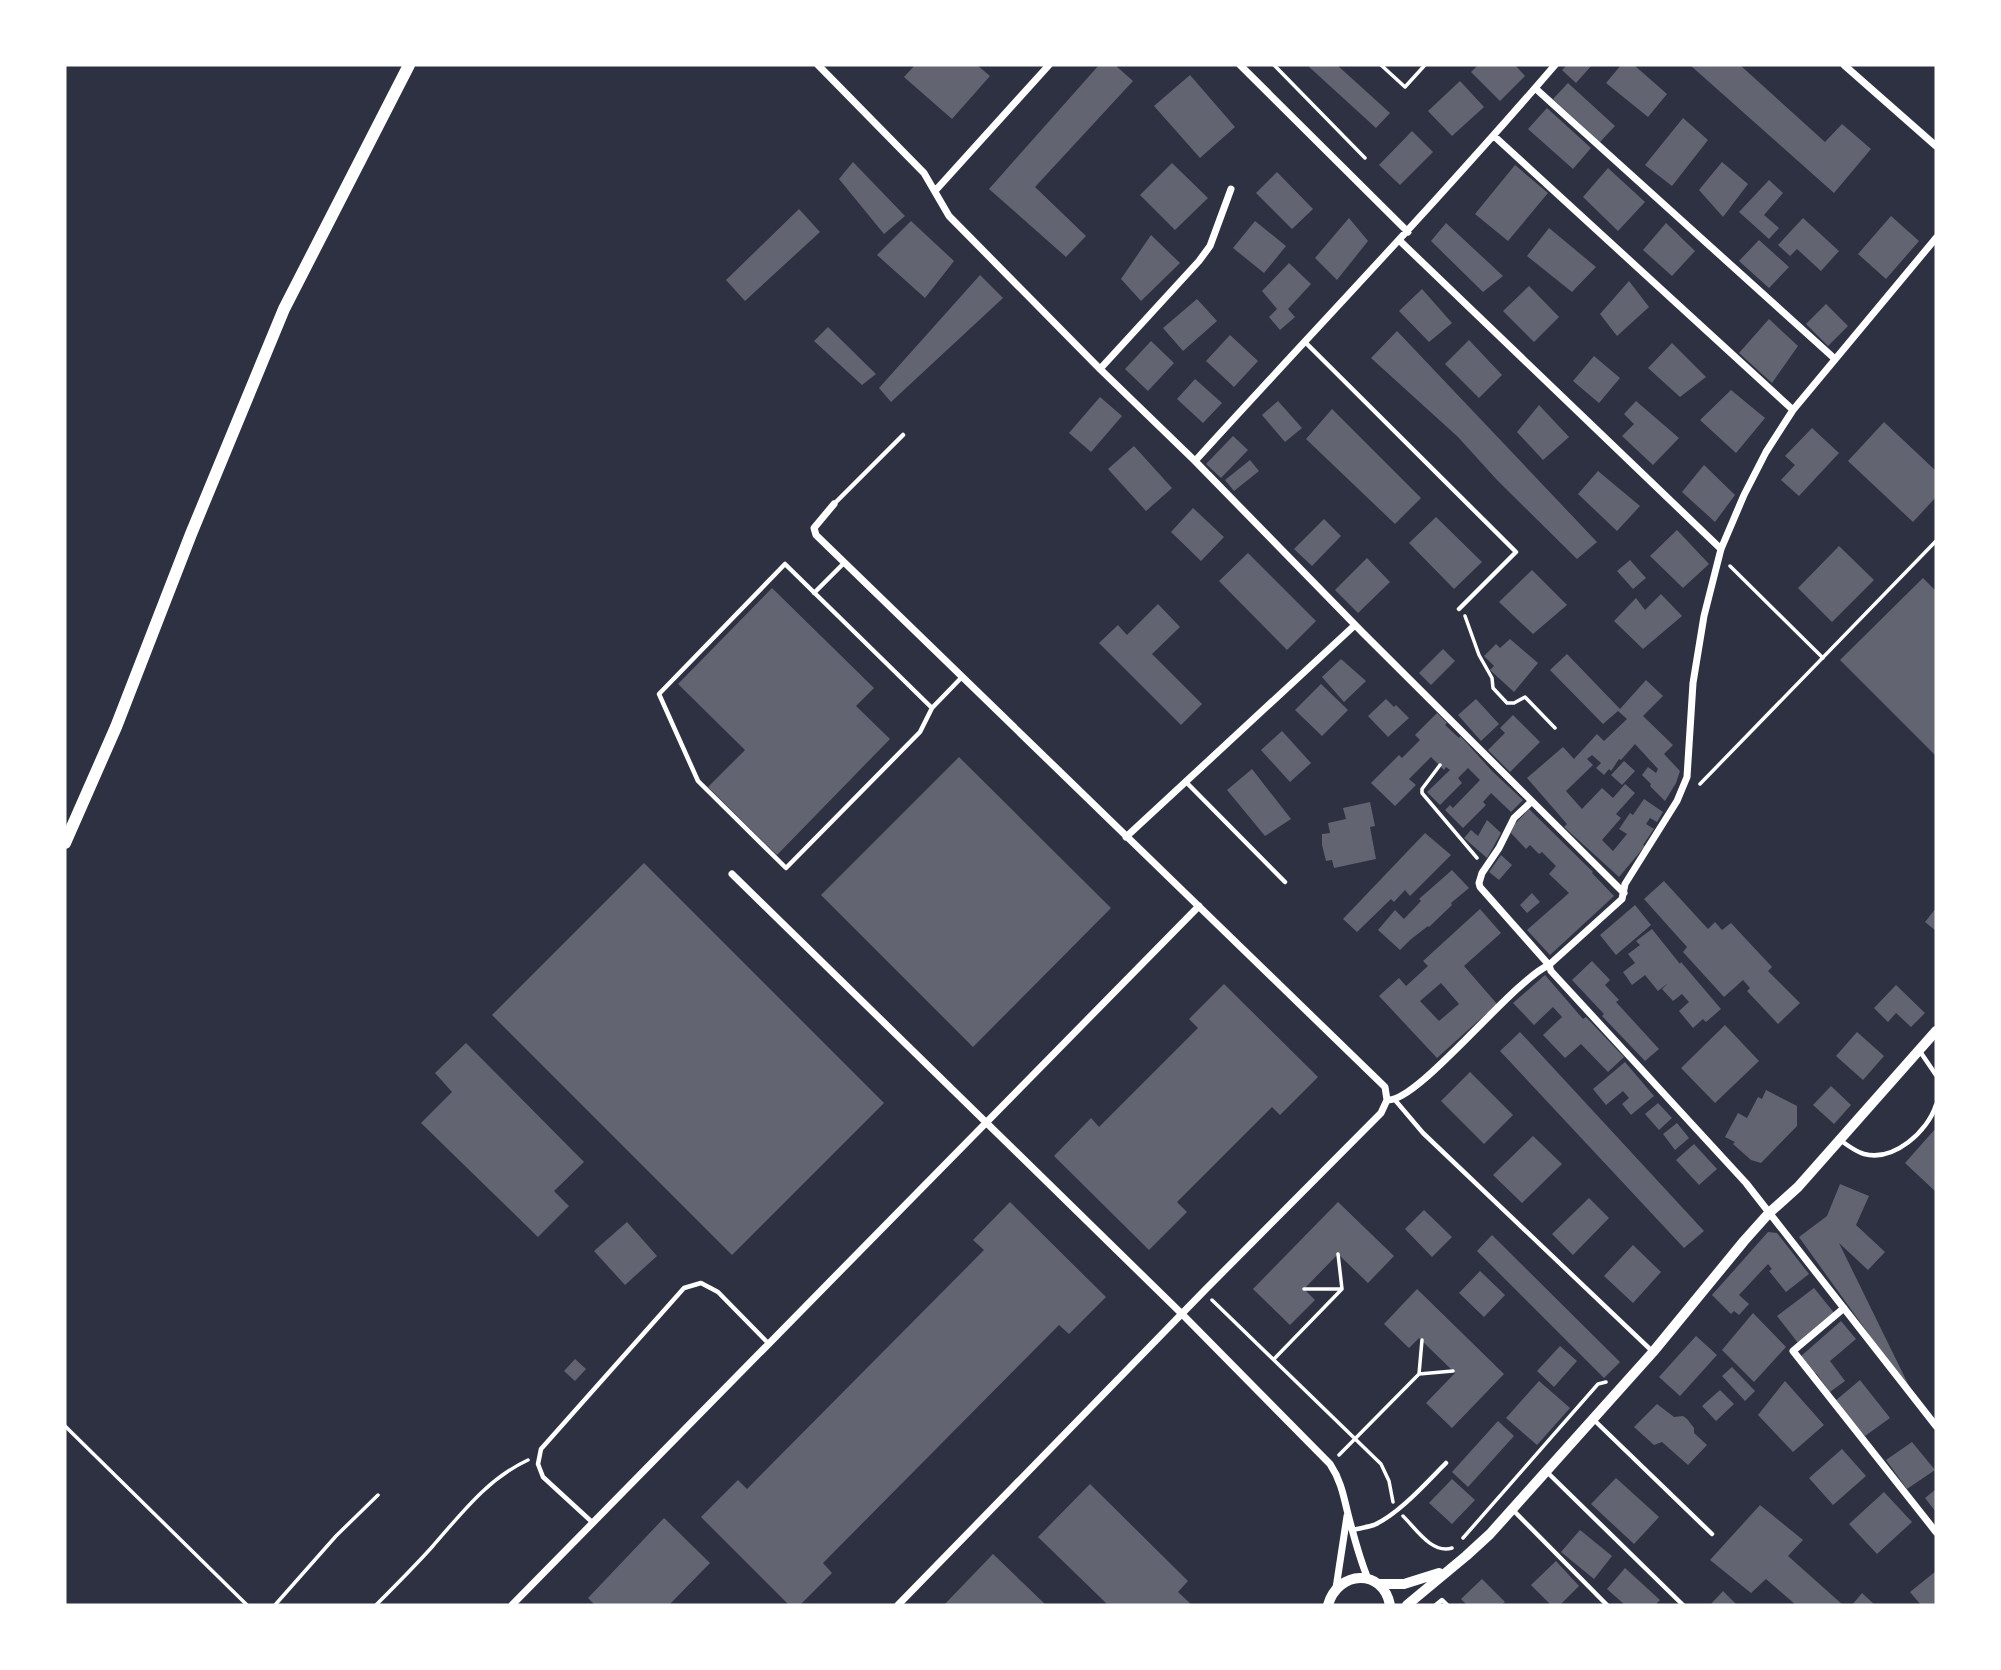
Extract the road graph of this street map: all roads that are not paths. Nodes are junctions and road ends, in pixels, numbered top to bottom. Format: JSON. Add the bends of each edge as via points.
{"nodes":[{"id":1,"x":410,"y":65,"type":"edge"},
{"id":2,"x":818,"y":65,"type":"edge"},
{"id":3,"x":1049,"y":65,"type":"edge"},
{"id":4,"x":1240,"y":65,"type":"edge"},
{"id":5,"x":1555,"y":65,"type":"edge"},
{"id":6,"x":1844,"y":65,"type":"edge"},
{"id":7,"x":1535,"y":88,"type":"junction"},
{"id":8,"x":1494,"y":136,"type":"junction"},
{"id":9,"x":1936,"y":146,"type":"edge"},
{"id":10,"x":1231,"y":189,"type":"dead end"},
{"id":11,"x":935,"y":191,"type":"junction"},
{"id":12,"x":1408,"y":232,"type":"junction"},
{"id":13,"x":1936,"y":238,"type":"edge"},
{"id":14,"x":1400,"y":241,"type":"junction"},
{"id":15,"x":1304,"y":341,"type":"junction"},
{"id":16,"x":1835,"y":359,"type":"junction"},
{"id":17,"x":1100,"y":369,"type":"junction"},
{"id":18,"x":1793,"y":410,"type":"junction"},
{"id":19,"x":903,"y":435,"type":"dead end"},
{"id":20,"x":1195,"y":461,"type":"junction"},
{"id":21,"x":834,"y":503,"type":"joint"},
{"id":22,"x":1721,"y":549,"type":"junction"},
{"id":23,"x":844,"y":563,"type":"junction"},
{"id":24,"x":814,"y":593,"type":"junction"},
{"id":25,"x":1459,"y":610,"type":"road end"},
{"id":26,"x":1355,"y":625,"type":"junction"},
{"id":27,"x":962,"y":677,"type":"junction"},
{"id":28,"x":932,"y":708,"type":"junction"},
{"id":29,"x":1186,"y":781,"type":"junction"},
{"id":30,"x":1531,"y":802,"type":"junction"},
{"id":31,"x":1126,"y":836,"type":"junction"},
{"id":32,"x":65,"y":843,"type":"edge"},
{"id":33,"x":732,"y":874,"type":"dead end"},
{"id":34,"x":1285,"y":882,"type":"dead end"},
{"id":35,"x":1624,"y":893,"type":"junction"},
{"id":36,"x":1199,"y":906,"type":"junction"},
{"id":37,"x":1549,"y":965,"type":"junction"},
{"id":38,"x":1936,"y":1031,"type":"edge"},
{"id":39,"x":1919,"y":1050,"type":"junction"},
{"id":40,"x":1936,"y":1075,"type":"edge"},
{"id":41,"x":1391,"y":1100,"type":"junction"},
{"id":42,"x":1936,"y":1105,"type":"edge"},
{"id":43,"x":985,"y":1122,"type":"junction"},
{"id":44,"x":1839,"y":1140,"type":"junction"},
{"id":45,"x":1769,"y":1213,"type":"junction"},
{"id":46,"x":1844,"y":1308,"type":"junction"},
{"id":47,"x":1182,"y":1314,"type":"junction"},
{"id":48,"x":769,"y":1344,"type":"junction"},
{"id":49,"x":1653,"y":1352,"type":"junction"},
{"id":50,"x":1593,"y":1420,"type":"junction"},
{"id":51,"x":1936,"y":1426,"type":"edge"},
{"id":52,"x":1446,"y":1463,"type":"dead end"},
{"id":53,"x":1546,"y":1471,"type":"junction"},
{"id":54,"x":1512,"y":1510,"type":"junction"},
{"id":55,"x":1347,"y":1511,"type":"junction"},
{"id":56,"x":593,"y":1523,"type":"junction"},
{"id":57,"x":1353,"y":1530,"type":"junction"},
{"id":58,"x":1936,"y":1532,"type":"edge"},
{"id":59,"x":1712,"y":1534,"type":"dead end"},
{"id":60,"x":1454,"y":1566,"type":"junction"},
{"id":61,"x":1373,"y":1581,"type":"junction"},
{"id":62,"x":1336,"y":1588,"type":"junction"},
{"id":63,"x":512,"y":1605,"type":"edge"},
{"id":64,"x":898,"y":1605,"type":"edge"},
{"id":65,"x":1328,"y":1605,"type":"edge"},
{"id":66,"x":1390,"y":1605,"type":"edge"},
{"id":67,"x":1407,"y":1605,"type":"edge"},
{"id":68,"x":1436,"y":1605,"type":"edge"},
{"id":69,"x":1447,"y":1605,"type":"edge"},
{"id":70,"x":1607,"y":1605,"type":"edge"},
{"id":71,"x":1683,"y":1605,"type":"edge"}],
"edges":[{"from":1,"to":32,"type":"main road","via":[[284,309]]},
{"from":2,"to":11,"type":"street","via":[[909,156]]},
{"from":3,"to":11,"type":"street"},
{"from":4,"to":12,"type":"street"},
{"from":5,"to":7,"type":"street"},
{"from":6,"to":9,"type":"street"},
{"from":7,"to":8,"type":"street"},
{"from":7,"to":16,"type":"street"},
{"from":8,"to":12,"type":"street"},
{"from":8,"to":18,"type":"street"},
{"from":10,"to":17,"type":"street","via":[[1210,246]]},
{"from":11,"to":17,"type":"street","via":[[949,216]]},
{"from":12,"to":14,"type":"street"},
{"from":13,"to":16,"type":"street"},
{"from":14,"to":15,"type":"street"},
{"from":14,"to":22,"type":"street"},
{"from":15,"to":20,"type":"street"},
{"from":15,"to":25,"type":"lane","via":[[1516,552]]},
{"from":16,"to":18,"type":"street"},
{"from":17,"to":20,"type":"street"},
{"from":18,"to":22,"type":"street","via":[[1766,452]]},
{"from":19,"to":21,"type":"lane"},
{"from":20,"to":26,"type":"street"},
{"from":21,"to":23,"type":"street","via":[[814,528]]},
{"from":22,"to":35,"type":"street","via":[[1693,683],[1687,777]]},
{"from":23,"to":24,"type":"lane"},
{"from":23,"to":27,"type":"street"},
{"from":24,"to":28,"type":"lane"},
{"from":24,"to":28,"type":"lane","via":[[785,564],[659,694],[698,782],[786,868],[920,732]]},
{"from":26,"to":29,"type":"street"},
{"from":26,"to":30,"type":"street"},
{"from":27,"to":28,"type":"lane"},
{"from":27,"to":31,"type":"street"},
{"from":29,"to":31,"type":"street"},
{"from":29,"to":34,"type":"lane"},
{"from":30,"to":35,"type":"street"},
{"from":30,"to":37,"type":"street","via":[[1514,818],[1480,878],[1480,887]]},
{"from":31,"to":36,"type":"street"},
{"from":33,"to":43,"type":"street"},
{"from":35,"to":37,"type":"street"},
{"from":36,"to":41,"type":"street","via":[[1385,1087]]},
{"from":36,"to":43,"type":"street"},
{"from":37,"to":41,"type":"street","via":[[1413,1089]]},
{"from":37,"to":45,"type":"street"},
{"from":38,"to":39,"type":"street"},
{"from":39,"to":40,"type":"lane"},
{"from":39,"to":44,"type":"street"},
{"from":41,"to":47,"type":"street"},
{"from":41,"to":49,"type":"lane"},
{"from":42,"to":44,"type":"lane","via":[[1918,1136],[1897,1149],[1864,1154]]},
{"from":43,"to":47,"type":"street"},
{"from":43,"to":48,"type":"street"},
{"from":44,"to":45,"type":"street"},
{"from":45,"to":46,"type":"street"},
{"from":45,"to":49,"type":"street"},
{"from":46,"to":51,"type":"street"},
{"from":46,"to":58,"type":"street","via":[[1793,1351]]},
{"from":47,"to":55,"type":"street","via":[[1330,1464],[1343,1489]]},
{"from":47,"to":64,"type":"street"},
{"from":48,"to":56,"type":"street"},
{"from":48,"to":56,"type":"lane","via":[[718,1292],[701,1283],[684,1288],[541,1449],[538,1464],[543,1477]]},
{"from":49,"to":50,"type":"street"},
{"from":50,"to":53,"type":"street"},
{"from":50,"to":59,"type":"lane"},
{"from":52,"to":57,"type":"lane","via":[[1374,1525]]},
{"from":53,"to":54,"type":"street"},
{"from":53,"to":71,"type":"lane"},
{"from":54,"to":60,"type":"street"},
{"from":54,"to":70,"type":"lane"},
{"from":55,"to":57,"type":"street"},
{"from":55,"to":62,"type":"street"},
{"from":56,"to":63,"type":"street"},
{"from":57,"to":61,"type":"street","via":[[1357,1551]]},
{"from":60,"to":61,"type":"street","via":[[1404,1584]]},
{"from":60,"to":67,"type":"street"},
{"from":61,"to":62,"type":"street","via":[[1350,1579]]},
{"from":61,"to":66,"type":"street"},
{"from":62,"to":65,"type":"street"},
{"from":68,"to":69,"type":"lane","via":[[1441,1600]]}]}
